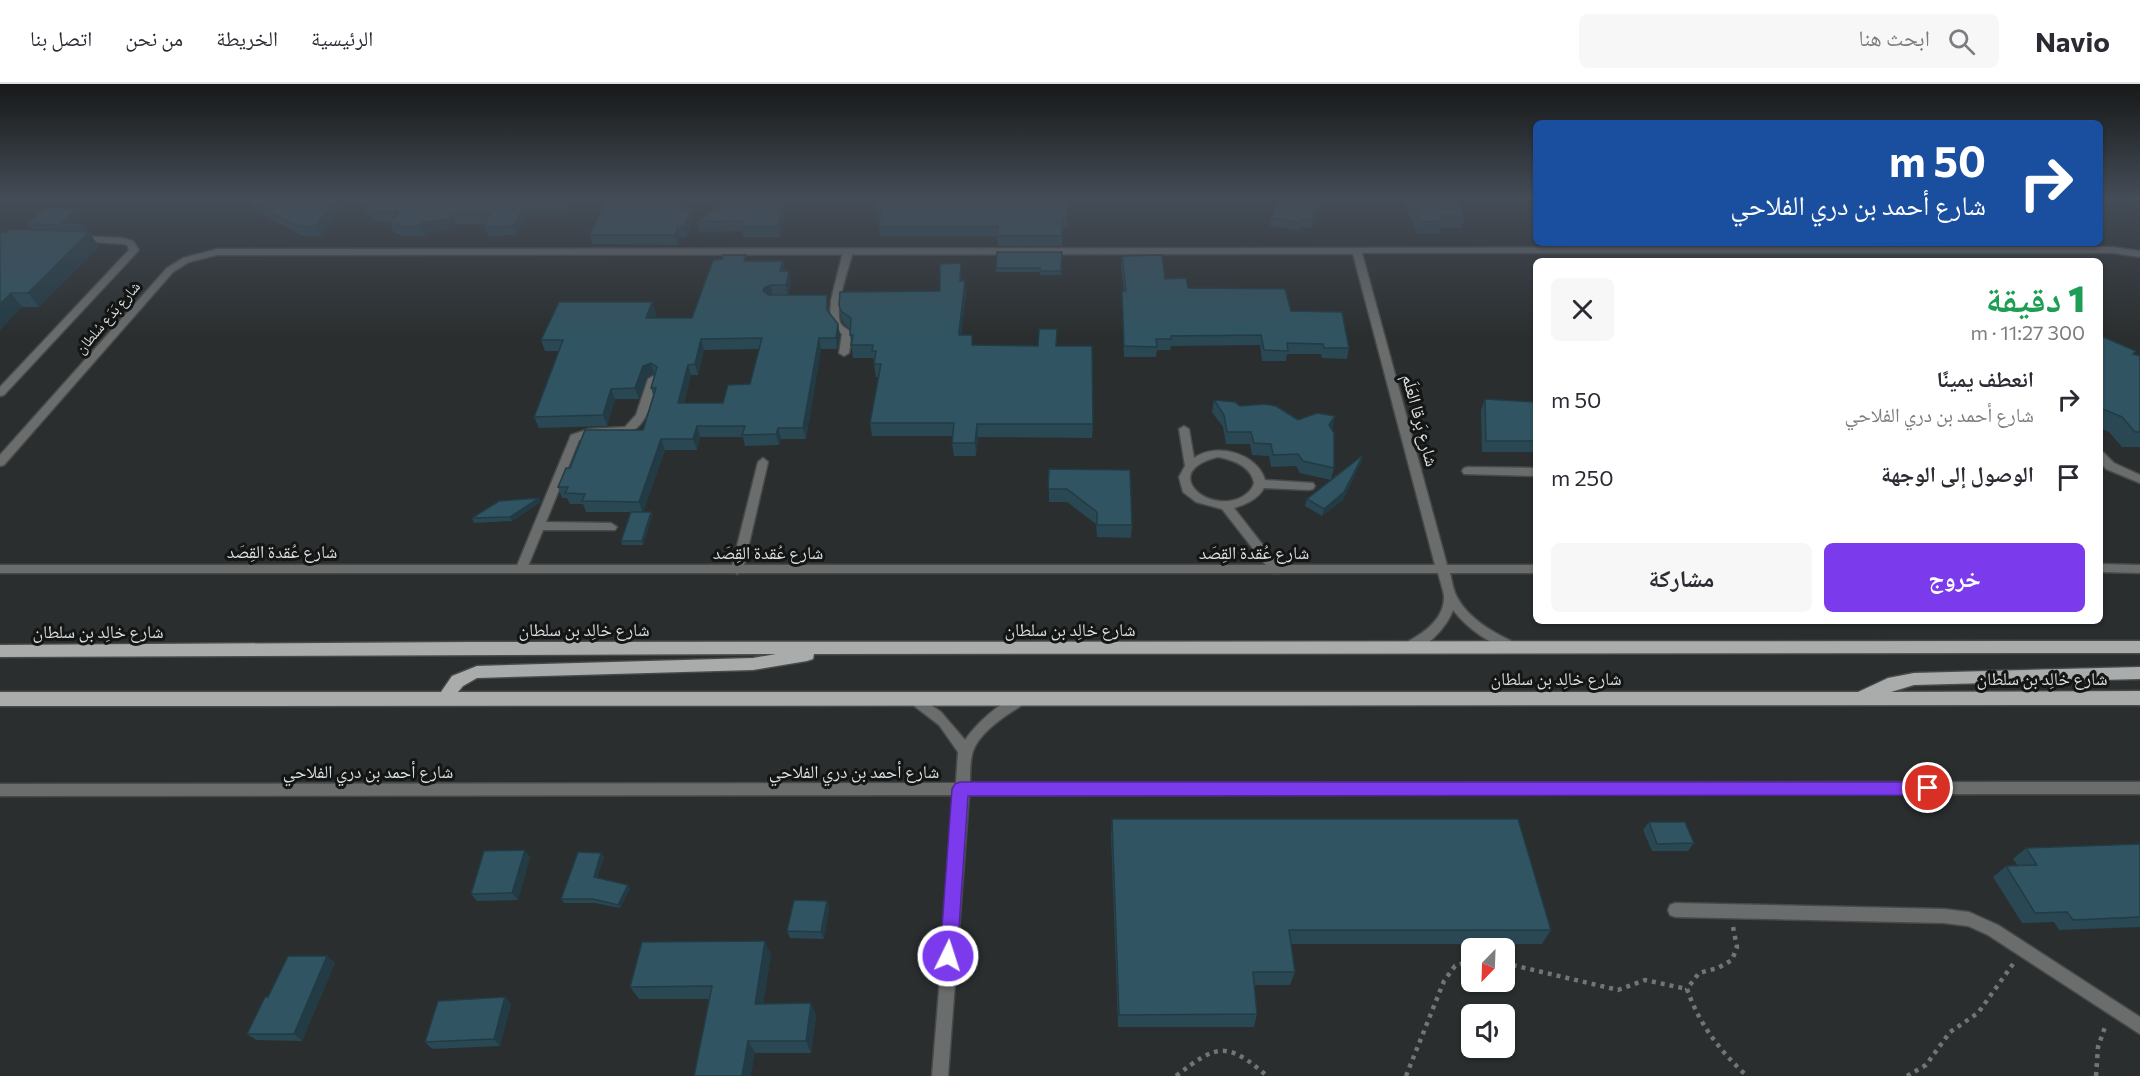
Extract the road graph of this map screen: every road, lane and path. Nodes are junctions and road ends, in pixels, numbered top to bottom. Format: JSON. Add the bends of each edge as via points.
{"nodes":[{"id":1,"x":131,"y":245,"type":"edge"},
{"id":2,"x":848,"y":252,"type":"junction"},
{"id":3,"x":1357,"y":252,"type":"junction"},
{"id":4,"x":2140,"y":254,"type":"edge"},
{"id":5,"x":844,"y":353,"type":"dead end"},
{"id":6,"x":653,"y":379,"type":"edge"},
{"id":7,"x":0,"y":393,"type":"edge"},
{"id":8,"x":1184,"y":429,"type":"dead end"},
{"id":9,"x":2103,"y":459,"type":"edge"},
{"id":10,"x":0,"y":462,"type":"edge"},
{"id":11,"x":763,"y":462,"type":"dead end"},
{"id":12,"x":1189,"y":464,"type":"junction"},
{"id":13,"x":1468,"y":471,"type":"dead end"},
{"id":14,"x":1533,"y":472,"type":"edge"},
{"id":15,"x":2140,"y":479,"type":"edge"},
{"id":16,"x":1259,"y":484,"type":"junction"},
{"id":17,"x":1309,"y":486,"type":"dead end"},
{"id":18,"x":1226,"y":506,"type":"junction"},
{"id":19,"x":539,"y":526,"type":"junction"},
{"id":20,"x":611,"y":527,"type":"dead end"},
{"id":21,"x":522,"y":568,"type":"junction"},
{"id":22,"x":2103,"y":568,"type":"edge"},
{"id":23,"x":0,"y":569,"type":"edge"},
{"id":24,"x":1533,"y":569,"type":"edge"},
{"id":25,"x":2140,"y":569,"type":"edge"},
{"id":26,"x":737,"y":570,"type":"junction"},
{"id":27,"x":1276,"y":570,"type":"junction"},
{"id":28,"x":1443,"y":570,"type":"junction"},
{"id":29,"x":1450,"y":597,"type":"junction"},
{"id":30,"x":2140,"y":647,"type":"edge"},
{"id":31,"x":834,"y":648,"type":"junction"},
{"id":32,"x":1405,"y":648,"type":"junction"},
{"id":33,"x":1517,"y":648,"type":"junction"},
{"id":34,"x":0,"y":651,"type":"edge"},
{"id":35,"x":2140,"y":673,"type":"edge"},
{"id":36,"x":914,"y":698,"type":"junction"},
{"id":37,"x":1024,"y":698,"type":"junction"},
{"id":38,"x":1861,"y":698,"type":"junction"},
{"id":39,"x":2140,"y":698,"type":"edge"},
{"id":40,"x":0,"y":699,"type":"edge"},
{"id":41,"x":448,"y":699,"type":"junction"},
{"id":42,"x":965,"y":752,"type":"junction"},
{"id":43,"x":2140,"y":788,"type":"edge"},
{"id":44,"x":960,"y":789,"type":"junction"},
{"id":45,"x":0,"y":790,"type":"edge"},
{"id":46,"x":1675,"y":910,"type":"dead end"},
{"id":47,"x":1726,"y":910,"type":"junction"},
{"id":48,"x":2024,"y":948,"type":"junction"},
{"id":49,"x":1461,"y":964,"type":"edge"},
{"id":50,"x":1515,"y":966,"type":"edge"},
{"id":51,"x":1687,"y":989,"type":"junction"},
{"id":52,"x":2112,"y":1008,"type":"junction"},
{"id":53,"x":2140,"y":1026,"type":"edge"},
{"id":54,"x":940,"y":1076,"type":"edge"},
{"id":55,"x":1176,"y":1076,"type":"edge"},
{"id":56,"x":1267,"y":1076,"type":"edge"},
{"id":57,"x":1406,"y":1076,"type":"edge"},
{"id":58,"x":1747,"y":1076,"type":"edge"},
{"id":59,"x":1907,"y":1076,"type":"edge"},
{"id":60,"x":2096,"y":1076,"type":"edge"}],
"edges":[{"from":1,"to":7,"type":"street","via":[[134,250]]},
{"from":2,"to":3,"type":"street","name":"شارع بَدَع سُلطان"},
{"from":2,"to":5,"type":"street","via":[[831,300],[836,324],[847,333]]},
{"from":2,"to":10,"type":"street","name":"شارع بَدَع سُلطان","via":[[207,254],[177,265],[164,276]]},
{"from":3,"to":4,"type":"street","name":"شارع بَدَع سُلطان","via":[[2112,250]]},
{"from":3,"to":28,"type":"street","name":"شارع بَرقا العَلَم"},
{"from":6,"to":19,"type":"street","via":[[638,421],[631,428],[586,432],[575,438]]},
{"from":8,"to":12,"type":"street"},
{"from":9,"to":15,"type":"street"},
{"from":11,"to":26,"type":"street"},
{"from":12,"to":16,"type":"street","via":[[1216,454],[1233,456],[1248,462],[1257,472]]},
{"from":12,"to":18,"type":"street","via":[[1183,475],[1185,486],[1194,497]]},
{"from":13,"to":14,"type":"street"},
{"from":16,"to":17,"type":"street"},
{"from":16,"to":18,"type":"street","via":[[1254,495],[1243,503]]},
{"from":18,"to":27,"type":"street"},
{"from":19,"to":20,"type":"street"},
{"from":19,"to":21,"type":"street"},
{"from":21,"to":23,"type":"street","name":"شارع عُقدة القِصَد"},
{"from":21,"to":26,"type":"street","name":"شارع عُقدة القِصَد"},
{"from":22,"to":25,"type":"street"},
{"from":24,"to":28,"type":"street","name":"شارع عُقدة القِصَد"},
{"from":26,"to":27,"type":"street","name":"شارع عُقدة القِصَد"},
{"from":27,"to":28,"type":"street","name":"شارع عُقدة القِصَد"},
{"from":28,"to":29,"type":"street","name":"شارع بَرقا العَلَم"},
{"from":29,"to":32,"type":"street","via":[[1438,628],[1424,640]]},
{"from":29,"to":33,"type":"street","name":"شارع بَرقا العَلَم","via":[[1476,627]]},
{"from":30,"to":33,"type":"main road","name":"شارع خالِد بن سلطان"},
{"from":31,"to":32,"type":"main road","name":"شارع خالِد بن سلطان"},
{"from":31,"to":34,"type":"main road","name":"شارع خالِد بن سلطان"},
{"from":31,"to":41,"type":"main road","via":[[753,664],[477,672],[459,679],[448,692]]},
{"from":32,"to":33,"type":"main road","name":"شارع خالِد بن سلطان"},
{"from":35,"to":38,"type":"main road","via":[[1914,679],[1876,689]]},
{"from":36,"to":37,"type":"main road","name":"شارع خالِد بن سلطان"},
{"from":36,"to":41,"type":"main road","name":"شارع خالِد بن سلطان"},
{"from":36,"to":42,"type":"street","via":[[939,716]]},
{"from":37,"to":38,"type":"main road","name":"شارع خالِد بن سلطان"},
{"from":37,"to":42,"type":"street","via":[[983,726]]},
{"from":38,"to":39,"type":"main road","name":"شارع خالِد بن سلطان"},
{"from":40,"to":41,"type":"main road","name":"شارع خالِد بن سلطان"},
{"from":42,"to":44,"type":"street"},
{"from":43,"to":44,"type":"street","name":"شارع أحمد بن دري الفلاحي"},
{"from":44,"to":45,"type":"street","name":"شارع أحمد بن دري الفلاحي"},
{"from":44,"to":54,"type":"street"},
{"from":46,"to":47,"type":"street"},
{"from":47,"to":48,"type":"street","via":[[1968,919]]},
{"from":47,"to":51,"type":"path","via":[[1738,947],[1731,964],[1699,973]]},
{"from":48,"to":52,"type":"street"},
{"from":48,"to":59,"type":"path","via":[[1977,1012],[1950,1032],[1926,1065]]},
{"from":49,"to":57,"type":"path","via":[[1444,981]]},
{"from":50,"to":51,"type":"path","via":[[1618,990],[1629,989],[1641,981]]},
{"from":51,"to":58,"type":"path","via":[[1707,1031]]},
{"from":52,"to":53,"type":"street"},
{"from":52,"to":60,"type":"path","via":[[2098,1047]]},
{"from":55,"to":56,"type":"path","via":[[1214,1050],[1240,1054]]}]}
